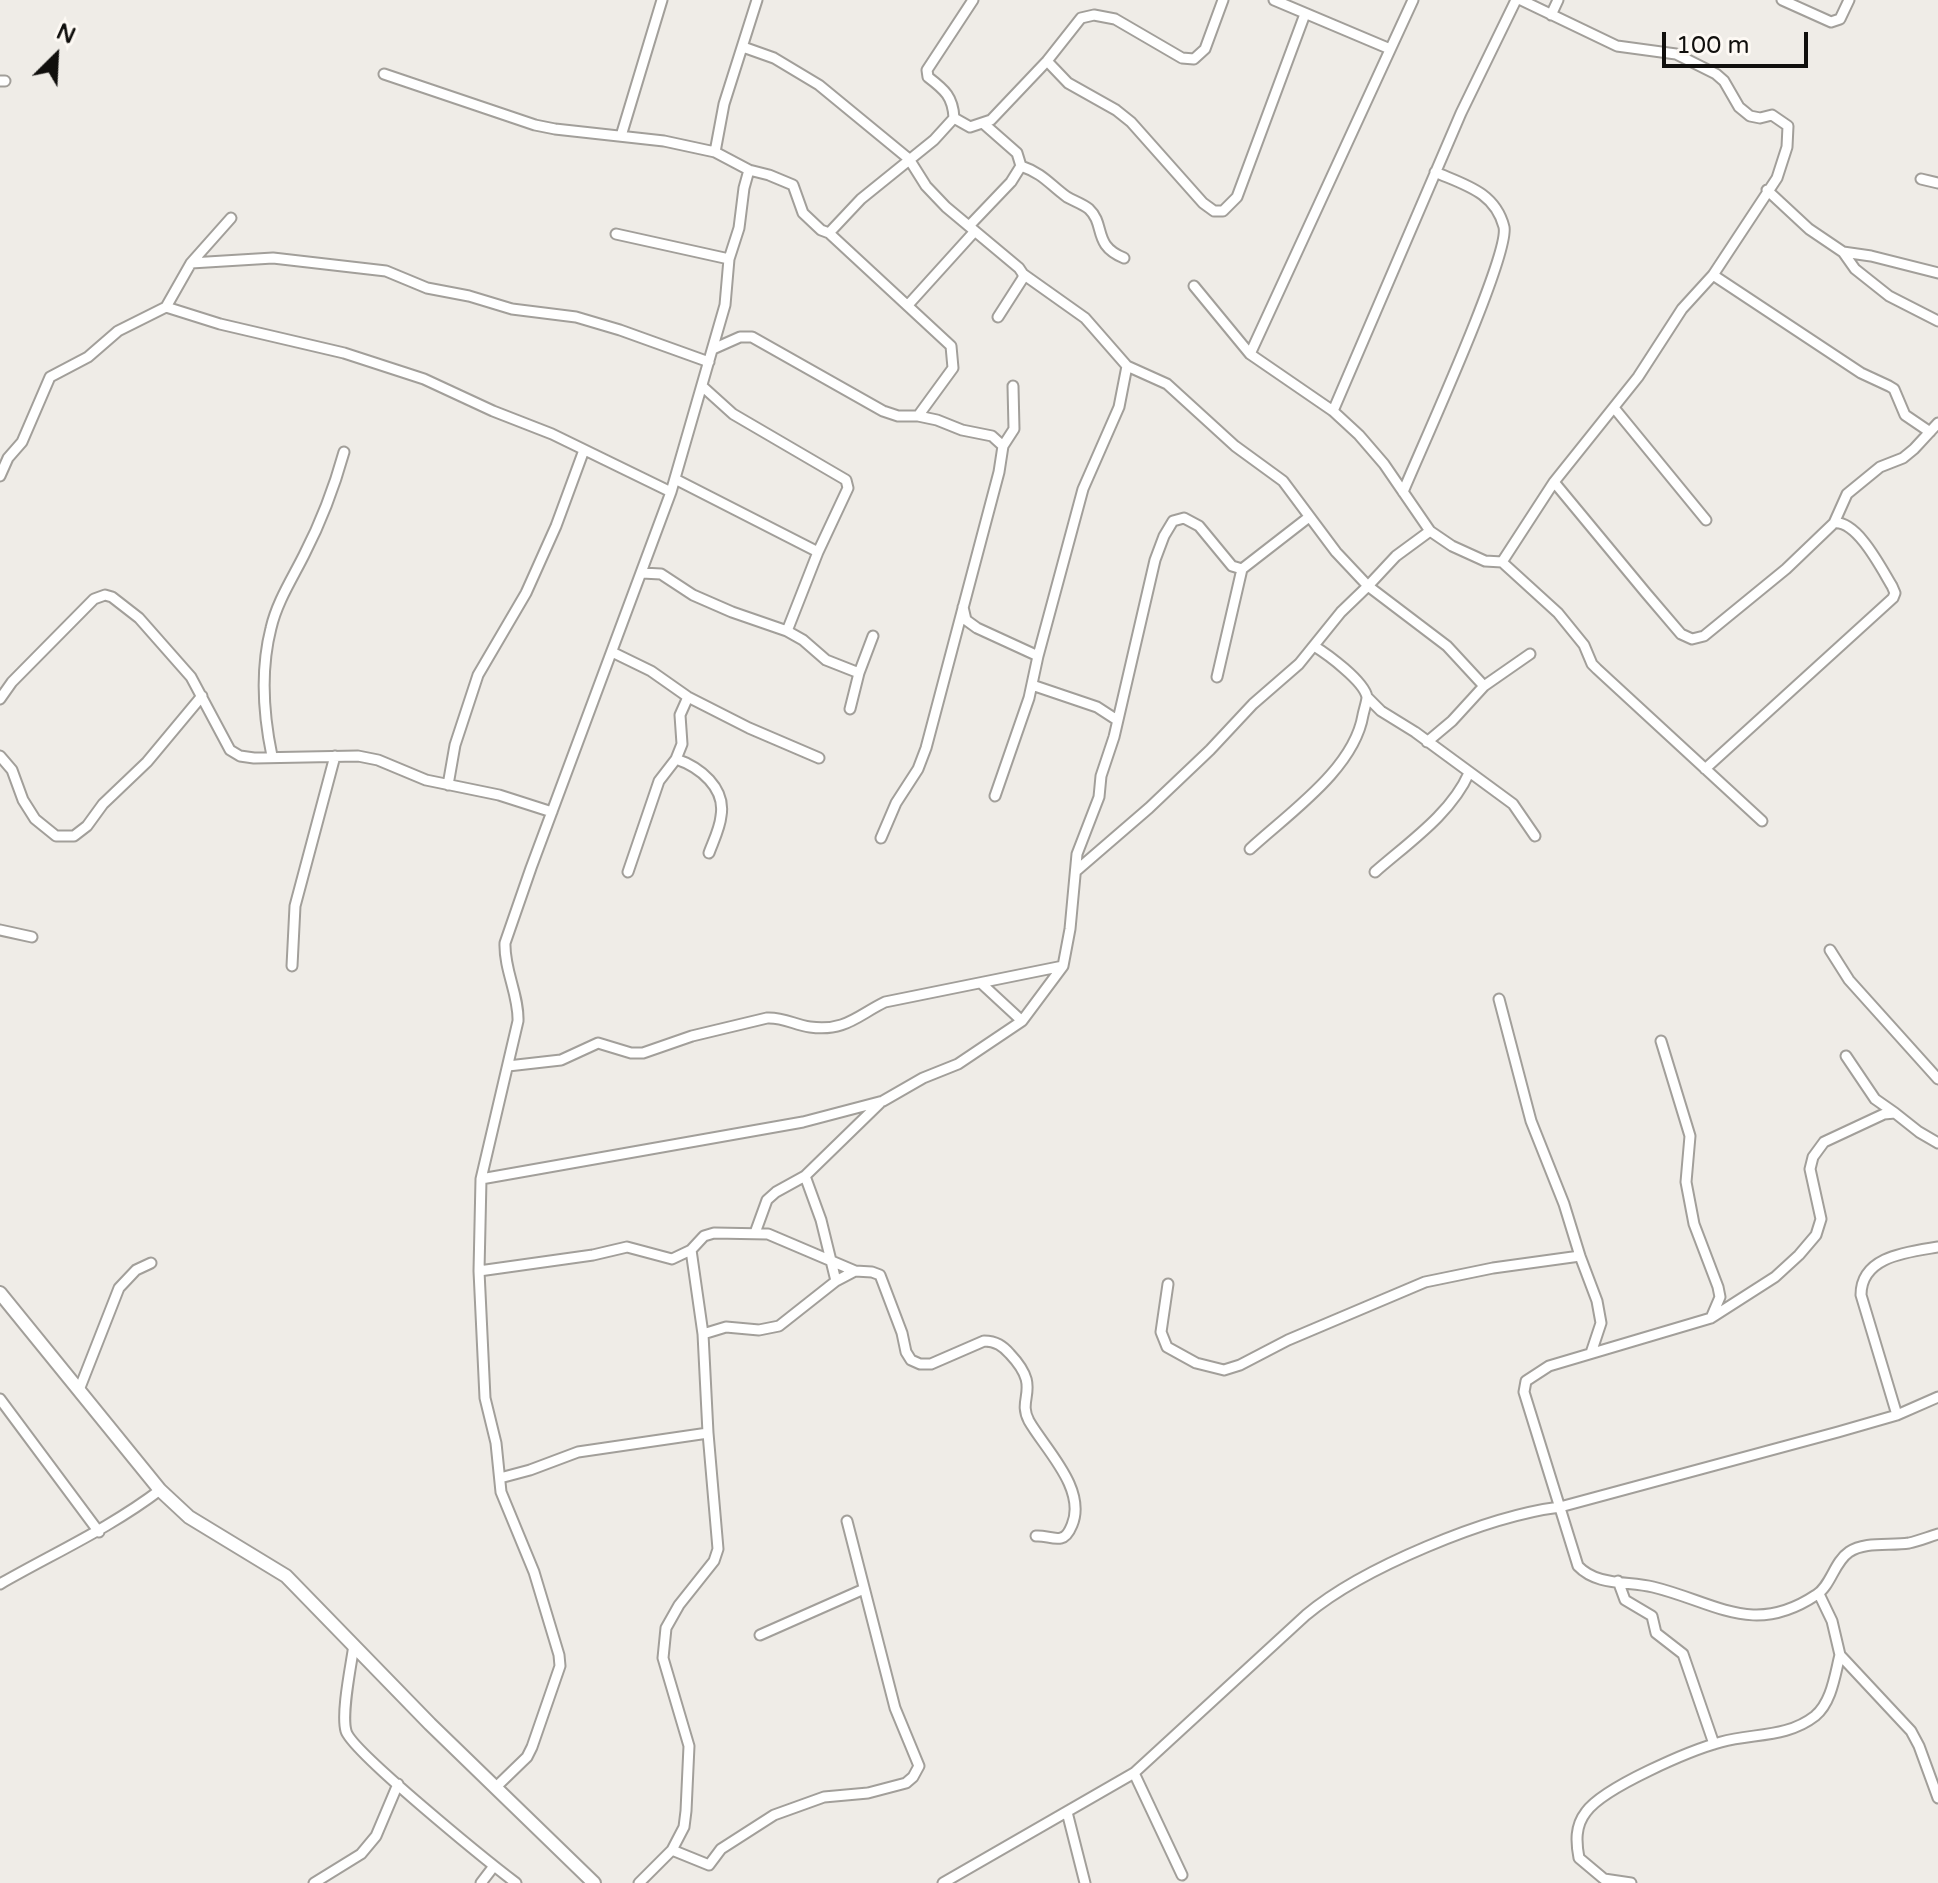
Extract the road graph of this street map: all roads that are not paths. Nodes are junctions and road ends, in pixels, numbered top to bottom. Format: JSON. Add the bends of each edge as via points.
{"nodes":[{"id":1,"x":662,"y":0,"type":"edge"},
{"id":2,"x":757,"y":0,"type":"edge"},
{"id":3,"x":973,"y":0,"type":"edge"},
{"id":4,"x":1223,"y":0,"type":"edge"},
{"id":5,"x":1275,"y":0,"type":"edge"},
{"id":6,"x":1413,"y":0,"type":"edge"},
{"id":7,"x":1518,"y":0,"type":"edge"},
{"id":8,"x":1558,"y":0,"type":"edge"},
{"id":9,"x":1782,"y":0,"type":"edge"},
{"id":10,"x":1849,"y":0,"type":"edge"},
{"id":11,"x":1305,"y":14,"type":"junction"},
{"id":12,"x":1551,"y":15,"type":"junction"},
{"id":13,"x":743,"y":47,"type":"junction"},
{"id":14,"x":1390,"y":49,"type":"junction"},
{"id":15,"x":1047,"y":61,"type":"junction"},
{"id":16,"x":384,"y":74,"type":"dead end"},
{"id":17,"x":954,"y":118,"type":"junction"},
{"id":18,"x":984,"y":124,"type":"junction"},
{"id":19,"x":621,"y":136,"type":"junction"},
{"id":20,"x":715,"y":152,"type":"junction"},
{"id":21,"x":909,"y":159,"type":"junction"},
{"id":22,"x":1021,"y":166,"type":"junction"},
{"id":23,"x":749,"y":170,"type":"junction"},
{"id":24,"x":1435,"y":172,"type":"junction"},
{"id":25,"x":1921,"y":179,"type":"dead end"},
{"id":26,"x":1938,"y":183,"type":"edge"},
{"id":27,"x":1767,"y":190,"type":"junction"},
{"id":28,"x":231,"y":218,"type":"dead end"},
{"id":29,"x":972,"y":228,"type":"junction"},
{"id":30,"x":829,"y":233,"type":"junction"},
{"id":31,"x":616,"y":234,"type":"dead end"},
{"id":32,"x":1843,"y":252,"type":"junction"},
{"id":33,"x":1124,"y":258,"type":"dead end"},
{"id":34,"x":729,"y":259,"type":"junction"},
{"id":35,"x":191,"y":263,"type":"junction"},
{"id":36,"x":1938,"y":273,"type":"edge"},
{"id":37,"x":1023,"y":274,"type":"junction"},
{"id":38,"x":1713,"y":275,"type":"junction"},
{"id":39,"x":1194,"y":286,"type":"dead end"},
{"id":40,"x":908,"y":305,"type":"junction"},
{"id":41,"x":166,"y":307,"type":"junction"},
{"id":42,"x":998,"y":317,"type":"dead end"},
{"id":43,"x":1938,"y":321,"type":"edge"},
{"id":44,"x":713,"y":349,"type":"junction"},
{"id":45,"x":1250,"y":354,"type":"junction"},
{"id":46,"x":709,"y":362,"type":"junction"},
{"id":47,"x":1127,"y":366,"type":"junction"},
{"id":48,"x":702,"y":386,"type":"junction"},
{"id":49,"x":1013,"y":386,"type":"dead end"},
{"id":50,"x":1615,"y":409,"type":"junction"},
{"id":51,"x":1333,"y":411,"type":"junction"},
{"id":52,"x":918,"y":416,"type":"junction"},
{"id":53,"x":1938,"y":423,"type":"edge"},
{"id":54,"x":1930,"y":432,"type":"junction"},
{"id":55,"x":1003,"y":446,"type":"junction"},
{"id":56,"x":584,"y":450,"type":"junction"},
{"id":57,"x":344,"y":452,"type":"dead end"},
{"id":58,"x":0,"y":476,"type":"edge"},
{"id":59,"x":675,"y":479,"type":"junction"},
{"id":60,"x":1554,"y":482,"type":"junction"},
{"id":61,"x":671,"y":492,"type":"junction"},
{"id":62,"x":1403,"y":492,"type":"junction"},
{"id":63,"x":1309,"y":517,"type":"junction"},
{"id":64,"x":1706,"y":520,"type":"dead end"},
{"id":65,"x":1834,"y":523,"type":"junction"},
{"id":66,"x":1430,"y":531,"type":"junction"},
{"id":67,"x":818,"y":552,"type":"junction"},
{"id":68,"x":1502,"y":562,"type":"junction"},
{"id":69,"x":1242,"y":569,"type":"junction"},
{"id":70,"x":642,"y":573,"type":"junction"},
{"id":71,"x":1368,"y":586,"type":"junction"},
{"id":72,"x":963,"y":604,"type":"junction"},
{"id":73,"x":787,"y":631,"type":"junction"},
{"id":74,"x":873,"y":636,"type":"dead end"},
{"id":75,"x":1314,"y":646,"type":"junction"},
{"id":76,"x":612,"y":652,"type":"junction"},
{"id":77,"x":1530,"y":654,"type":"dead end"},
{"id":78,"x":1038,"y":656,"type":"junction"},
{"id":79,"x":859,"y":673,"type":"junction"},
{"id":80,"x":1217,"y":677,"type":"dead end"},
{"id":81,"x":1032,"y":685,"type":"junction"},
{"id":82,"x":1484,"y":686,"type":"junction"},
{"id":83,"x":202,"y":696,"type":"junction"},
{"id":84,"x":688,"y":697,"type":"junction"},
{"id":85,"x":1367,"y":697,"type":"junction"},
{"id":86,"x":0,"y":699,"type":"edge"},
{"id":87,"x":850,"y":709,"type":"dead end"},
{"id":88,"x":1117,"y":720,"type":"junction"},
{"id":89,"x":1427,"y":742,"type":"junction"},
{"id":90,"x":0,"y":756,"type":"edge"},
{"id":91,"x":272,"y":756,"type":"junction"},
{"id":92,"x":335,"y":756,"type":"junction"},
{"id":93,"x":819,"y":758,"type":"dead end"},
{"id":94,"x":676,"y":759,"type":"junction"},
{"id":95,"x":1705,"y":769,"type":"junction"},
{"id":96,"x":1469,"y":773,"type":"junction"},
{"id":97,"x":448,"y":785,"type":"junction"},
{"id":98,"x":995,"y":796,"type":"dead end"},
{"id":99,"x":552,"y":812,"type":"junction"},
{"id":100,"x":1762,"y":821,"type":"dead end"},
{"id":101,"x":1535,"y":836,"type":"dead end"},
{"id":102,"x":881,"y":838,"type":"dead end"},
{"id":103,"x":1250,"y":849,"type":"dead end"},
{"id":104,"x":709,"y":853,"type":"dead end"},
{"id":105,"x":1076,"y":871,"type":"junction"},
{"id":106,"x":628,"y":872,"type":"dead end"},
{"id":107,"x":1375,"y":872,"type":"dead end"},
{"id":108,"x":0,"y":930,"type":"edge"},
{"id":109,"x":32,"y":937,"type":"dead end"},
{"id":110,"x":1830,"y":950,"type":"dead end"},
{"id":111,"x":292,"y":966,"type":"dead end"},
{"id":112,"x":1063,"y":966,"type":"junction"},
{"id":113,"x":982,"y":984,"type":"junction"},
{"id":114,"x":1499,"y":999,"type":"dead end"},
{"id":115,"x":1022,"y":1021,"type":"junction"},
{"id":116,"x":1661,"y":1041,"type":"dead end"},
{"id":117,"x":1846,"y":1056,"type":"dead end"},
{"id":118,"x":508,"y":1066,"type":"junction"},
{"id":119,"x":1938,"y":1079,"type":"edge"},
{"id":120,"x":883,"y":1101,"type":"junction"},
{"id":121,"x":1895,"y":1113,"type":"junction"},
{"id":122,"x":1938,"y":1143,"type":"edge"},
{"id":123,"x":805,"y":1176,"type":"junction"},
{"id":124,"x":481,"y":1179,"type":"junction"},
{"id":125,"x":755,"y":1233,"type":"junction"},
{"id":126,"x":1938,"y":1247,"type":"edge"},
{"id":127,"x":691,"y":1250,"type":"junction"},
{"id":128,"x":1580,"y":1256,"type":"junction"},
{"id":129,"x":829,"y":1262,"type":"junction"},
{"id":130,"x":151,"y":1263,"type":"dead end"},
{"id":131,"x":479,"y":1271,"type":"junction"},
{"id":132,"x":855,"y":1271,"type":"junction"},
{"id":133,"x":836,"y":1281,"type":"junction"},
{"id":134,"x":1168,"y":1284,"type":"dead end"},
{"id":135,"x":0,"y":1293,"type":"edge"},
{"id":136,"x":1711,"y":1318,"type":"junction"},
{"id":137,"x":703,"y":1334,"type":"junction"},
{"id":138,"x":1591,"y":1353,"type":"junction"},
{"id":139,"x":79,"y":1390,"type":"junction"},
{"id":140,"x":1938,"y":1397,"type":"edge"},
{"id":141,"x":0,"y":1399,"type":"edge"},
{"id":142,"x":1897,"y":1415,"type":"junction"},
{"id":143,"x":708,"y":1433,"type":"junction"},
{"id":144,"x":500,"y":1478,"type":"junction"},
{"id":145,"x":160,"y":1490,"type":"junction"},
{"id":146,"x":1560,"y":1507,"type":"junction"},
{"id":147,"x":847,"y":1521,"type":"dead end"},
{"id":148,"x":99,"y":1532,"type":"junction"},
{"id":149,"x":1938,"y":1534,"type":"edge"},
{"id":150,"x":1036,"y":1536,"type":"dead end"},
{"id":151,"x":1618,"y":1581,"type":"junction"},
{"id":152,"x":0,"y":1584,"type":"edge"},
{"id":153,"x":864,"y":1589,"type":"junction"},
{"id":154,"x":1819,"y":1594,"type":"junction"},
{"id":155,"x":760,"y":1635,"type":"dead end"},
{"id":156,"x":354,"y":1645,"type":"junction"},
{"id":157,"x":1840,"y":1655,"type":"junction"},
{"id":158,"x":1714,"y":1744,"type":"junction"},
{"id":159,"x":1134,"y":1773,"type":"junction"},
{"id":160,"x":398,"y":1784,"type":"junction"},
{"id":161,"x":496,"y":1787,"type":"junction"},
{"id":162,"x":1938,"y":1798,"type":"edge"},
{"id":163,"x":1067,"y":1812,"type":"junction"},
{"id":164,"x":672,"y":1850,"type":"junction"},
{"id":165,"x":494,"y":1866,"type":"junction"},
{"id":166,"x":1182,"y":1875,"type":"dead end"},
{"id":167,"x":314,"y":1883,"type":"edge"},
{"id":168,"x":481,"y":1883,"type":"edge"},
{"id":169,"x":516,"y":1883,"type":"edge"},
{"id":170,"x":594,"y":1883,"type":"edge"},
{"id":171,"x":640,"y":1883,"type":"edge"},
{"id":172,"x":943,"y":1883,"type":"edge"},
{"id":173,"x":1085,"y":1883,"type":"edge"},
{"id":174,"x":1631,"y":1883,"type":"edge"}],
"edges":[{"from":1,"to":19,"type":"street"},
{"from":2,"to":13,"type":"street"},
{"from":3,"to":17,"type":"street","via":[[927,70],[953,102]]},
{"from":4,"to":15,"type":"street","via":[[1205,49],[1194,59],[1182,58],[1115,19],[1094,15],[1081,18]]},
{"from":5,"to":11,"type":"street"},
{"from":6,"to":14,"type":"street"},
{"from":7,"to":12,"type":"street"},
{"from":7,"to":24,"type":"street","via":[[1499,30]]},
{"from":8,"to":12,"type":"street"},
{"from":9,"to":10,"type":"street","via":[[1831,22],[1840,19]]},
{"from":11,"to":14,"type":"street"},
{"from":11,"to":15,"type":"street","via":[[1237,197],[1223,211],[1203,203],[1131,122],[1068,83]]},
{"from":12,"to":27,"type":"street","via":[[1617,46],[1676,54],[1716,74],[1750,116],[1772,115],[1782,121],[1788,126],[1787,147],[1777,178]]},
{"from":13,"to":20,"type":"street"},
{"from":13,"to":21,"type":"street","via":[[797,70]]},
{"from":14,"to":45,"type":"street"},
{"from":15,"to":18,"type":"street"},
{"from":16,"to":19,"type":"street","via":[[535,125]]},
{"from":17,"to":18,"type":"street","via":[[970,127]]},
{"from":17,"to":21,"type":"street"},
{"from":18,"to":22,"type":"street","via":[[1017,153]]},
{"from":19,"to":20,"type":"street"},
{"from":20,"to":23,"type":"street"},
{"from":21,"to":29,"type":"street","via":[[926,186]]},
{"from":21,"to":30,"type":"street"},
{"from":22,"to":29,"type":"street"},
{"from":22,"to":33,"type":"street","via":[[1044,175],[1054,188],[1090,210],[1105,245]]},
{"from":23,"to":30,"type":"street","via":[[793,185],[803,213]]},
{"from":23,"to":34,"type":"street"},
{"from":24,"to":51,"type":"street"},
{"from":24,"to":62,"type":"street","via":[[1484,193],[1505,238]]},
{"from":25,"to":26,"type":"street"},
{"from":27,"to":32,"type":"street"},
{"from":27,"to":38,"type":"street"},
{"from":28,"to":35,"type":"street"},
{"from":29,"to":37,"type":"street"},
{"from":29,"to":40,"type":"street"},
{"from":30,"to":40,"type":"street"},
{"from":31,"to":34,"type":"street"},
{"from":32,"to":36,"type":"street"},
{"from":32,"to":43,"type":"street","via":[[1889,296]]},
{"from":34,"to":44,"type":"street","via":[[725,305]]},
{"from":35,"to":41,"type":"street"},
{"from":35,"to":46,"type":"street","via":[[273,258],[386,271],[427,288],[512,309],[576,317]]},
{"from":37,"to":42,"type":"street"},
{"from":37,"to":47,"type":"street","via":[[1085,318]]},
{"from":38,"to":50,"type":"street","via":[[1682,309]]},
{"from":38,"to":54,"type":"street","via":[[1861,373],[1894,389],[1902,412]]},
{"from":39,"to":45,"type":"street"},
{"from":40,"to":52,"type":"street","via":[[951,346],[953,357],[953,368]]},
{"from":41,"to":56,"type":"street","via":[[424,379]]},
{"from":41,"to":58,"type":"street","via":[[118,331],[88,357],[50,377],[22,442]]},
{"from":44,"to":46,"type":"street"},
{"from":44,"to":52,"type":"street","via":[[752,337],[883,411]]},
{"from":45,"to":51,"type":"street"},
{"from":46,"to":48,"type":"street"},
{"from":47,"to":63,"type":"street","via":[[1167,384],[1283,481]]},
{"from":47,"to":78,"type":"street","via":[[1119,407],[1083,489]]},
{"from":48,"to":59,"type":"street"},
{"from":48,"to":67,"type":"street","via":[[733,414],[846,480],[848,488]]},
{"from":49,"to":55,"type":"street","via":[[1014,429]]},
{"from":50,"to":60,"type":"street"},
{"from":50,"to":64,"type":"street"},
{"from":51,"to":62,"type":"street"},
{"from":52,"to":55,"type":"street","via":[[992,436]]},
{"from":53,"to":54,"type":"street"},
{"from":54,"to":65,"type":"street","via":[[1903,458],[1880,467],[1847,494]]},
{"from":55,"to":72,"type":"street"},
{"from":56,"to":61,"type":"street"},
{"from":56,"to":97,"type":"street","via":[[526,593],[478,675]]},
{"from":57,"to":91,"type":"street","via":[[332,494],[271,626],[263,693]]},
{"from":59,"to":61,"type":"street"},
{"from":59,"to":67,"type":"street"},
{"from":60,"to":65,"type":"street","via":[[1681,634],[1692,639],[1704,636]]},
{"from":60,"to":68,"type":"street"},
{"from":61,"to":70,"type":"street"},
{"from":62,"to":66,"type":"street"},
{"from":63,"to":69,"type":"street"},
{"from":63,"to":71,"type":"street"},
{"from":65,"to":95,"type":"street","via":[[1849,525],[1858,535],[1892,586],[1893,598]]},
{"from":66,"to":68,"type":"street","via":[[1485,561]]},
{"from":66,"to":71,"type":"street"},
{"from":67,"to":73,"type":"street"},
{"from":68,"to":95,"type":"street","via":[[1558,613],[1592,664]]},
{"from":69,"to":80,"type":"street"},
{"from":69,"to":88,"type":"street","via":[[1232,566],[1199,526],[1184,518],[1173,521],[1155,560]]},
{"from":70,"to":73,"type":"street","via":[[661,574],[693,595]]},
{"from":70,"to":76,"type":"street"},
{"from":71,"to":75,"type":"street"},
{"from":71,"to":82,"type":"street","via":[[1447,646]]},
{"from":72,"to":78,"type":"street","via":[[966,620],[977,628]]},
{"from":72,"to":102,"type":"street","via":[[926,748]]},
{"from":73,"to":79,"type":"street","via":[[826,660]]},
{"from":74,"to":79,"type":"street"},
{"from":75,"to":85,"type":"street","via":[[1331,656]]},
{"from":75,"to":105,"type":"street","via":[[1149,808]]},
{"from":76,"to":84,"type":"street"},
{"from":76,"to":99,"type":"street"},
{"from":77,"to":82,"type":"street"},
{"from":78,"to":81,"type":"street"},
{"from":79,"to":87,"type":"street"},
{"from":81,"to":88,"type":"street","via":[[1083,701]]},
{"from":81,"to":98,"type":"street"},
{"from":82,"to":89,"type":"street"},
{"from":83,"to":86,"type":"street","via":[[139,618],[105,595],[94,599]]},
{"from":83,"to":90,"type":"street","via":[[74,836],[56,836],[35,819]]},
{"from":83,"to":91,"type":"street","via":[[230,750],[240,756]]},
{"from":84,"to":93,"type":"street"},
{"from":84,"to":94,"type":"street","via":[[680,715],[682,744]]},
{"from":85,"to":89,"type":"street"},
{"from":85,"to":103,"type":"street","via":[[1353,746],[1324,783]]},
{"from":88,"to":105,"type":"street"},
{"from":89,"to":96,"type":"street"},
{"from":91,"to":92,"type":"street"},
{"from":92,"to":97,"type":"street","via":[[378,760]]},
{"from":92,"to":111,"type":"street","via":[[295,906]]},
{"from":94,"to":104,"type":"street","via":[[702,772],[717,789],[722,814]]},
{"from":94,"to":106,"type":"street","via":[[659,781]]},
{"from":95,"to":100,"type":"street"},
{"from":96,"to":101,"type":"street","via":[[1513,804]]},
{"from":96,"to":107,"type":"street","via":[[1441,814]]},
{"from":97,"to":99,"type":"street"},
{"from":99,"to":118,"type":"street","via":[[505,943],[518,1007]]},
{"from":105,"to":112,"type":"street"},
{"from":108,"to":109,"type":"street"},
{"from":110,"to":119,"type":"street","via":[[1849,980]]},
{"from":112,"to":113,"type":"street"},
{"from":112,"to":115,"type":"street"},
{"from":113,"to":115,"type":"street"},
{"from":113,"to":118,"type":"street","via":[[885,1002],[844,1025],[807,1027],[767,1018],[643,1053],[598,1043],[561,1060]]},
{"from":114,"to":128,"type":"street","via":[[1531,1121]]},
{"from":115,"to":120,"type":"street","via":[[958,1064]]},
{"from":116,"to":136,"type":"street","via":[[1690,1136],[1686,1167],[1694,1224],[1720,1297]]},
{"from":117,"to":121,"type":"street","via":[[1875,1099]]},
{"from":118,"to":124,"type":"street"},
{"from":120,"to":123,"type":"street"},
{"from":120,"to":124,"type":"street","via":[[803,1122]]},
{"from":121,"to":122,"type":"street"},
{"from":121,"to":136,"type":"street","via":[[1824,1142],[1810,1169],[1821,1219],[1816,1235],[1775,1277]]},
{"from":123,"to":125,"type":"street","via":[[767,1200]]},
{"from":123,"to":129,"type":"street"},
{"from":124,"to":131,"type":"street"},
{"from":125,"to":127,"type":"street","via":[[704,1236]]},
{"from":125,"to":129,"type":"street","via":[[779,1236]]},
{"from":126,"to":142,"type":"street","via":[[1881,1261],[1861,1285]]},
{"from":127,"to":131,"type":"street","via":[[672,1259],[627,1247]]},
{"from":127,"to":137,"type":"street"},
{"from":128,"to":134,"type":"street","via":[[1425,1282],[1224,1370],[1177,1354],[1162,1339]]},
{"from":128,"to":138,"type":"street","via":[[1601,1323]]},
{"from":129,"to":132,"type":"street"},
{"from":129,"to":133,"type":"street"},
{"from":130,"to":139,"type":"street","via":[[119,1288]]},
{"from":131,"to":144,"type":"street","via":[[485,1398]]},
{"from":132,"to":133,"type":"street"},
{"from":132,"to":150,"type":"street","via":[[880,1275],[911,1360],[931,1364],[991,1341],[1024,1369],[1029,1382],[1027,1418],[1058,1461],[1076,1505],[1069,1533],[1060,1538]]},
{"from":133,"to":137,"type":"street","via":[[779,1326],[726,1327]]},
{"from":135,"to":139,"type":"street"},
{"from":136,"to":138,"type":"street"},
{"from":137,"to":143,"type":"street"},
{"from":138,"to":146,"type":"street","via":[[1549,1366],[1526,1381],[1524,1392]]},
{"from":139,"to":145,"type":"street"},
{"from":140,"to":142,"type":"street"},
{"from":141,"to":148,"type":"street"},
{"from":142,"to":146,"type":"street"},
{"from":143,"to":144,"type":"street","via":[[578,1452]]},
{"from":143,"to":164,"type":"street","via":[[718,1549],[666,1628],[662,1649],[689,1746],[684,1827]]},
{"from":144,"to":161,"type":"street","via":[[560,1666],[527,1757]]},
{"from":145,"to":148,"type":"street"},
{"from":145,"to":156,"type":"street","via":[[189,1517],[286,1576]]},
{"from":146,"to":151,"type":"street","via":[[1578,1566],[1587,1575]]},
{"from":146,"to":159,"type":"street","via":[[1460,1535],[1327,1598]]},
{"from":147,"to":153,"type":"street"},
{"from":148,"to":152,"type":"street"},
{"from":149,"to":154,"type":"street","via":[[1849,1551]]},
{"from":151,"to":154,"type":"street","via":[[1742,1615],[1783,1611]]},
{"from":151,"to":158,"type":"street","via":[[1625,1600],[1649,1613],[1656,1633],[1683,1654]]},
{"from":153,"to":155,"type":"street"},
{"from":153,"to":164,"type":"street","via":[[917,1772],[906,1783],[824,1797],[774,1815],[721,1849],[709,1865]]},
{"from":154,"to":157,"type":"street"},
{"from":156,"to":160,"type":"street","via":[[346,1733]]},
{"from":156,"to":161,"type":"street"},
{"from":157,"to":158,"type":"street","via":[[1828,1697],[1815,1716],[1782,1732]]},
{"from":157,"to":162,"type":"street","via":[[1911,1731]]},
{"from":158,"to":174,"type":"street","via":[[1635,1777],[1586,1811],[1577,1828],[1579,1858],[1604,1879]]},
{"from":159,"to":163,"type":"street"},
{"from":159,"to":166,"type":"street"},
{"from":160,"to":165,"type":"street"},
{"from":160,"to":167,"type":"street","via":[[376,1836],[361,1854]]},
{"from":161,"to":170,"type":"street"},
{"from":163,"to":172,"type":"street"},
{"from":163,"to":173,"type":"street"},
{"from":164,"to":171,"type":"street"},
{"from":165,"to":168,"type":"street"},
{"from":165,"to":169,"type":"street"}]}
